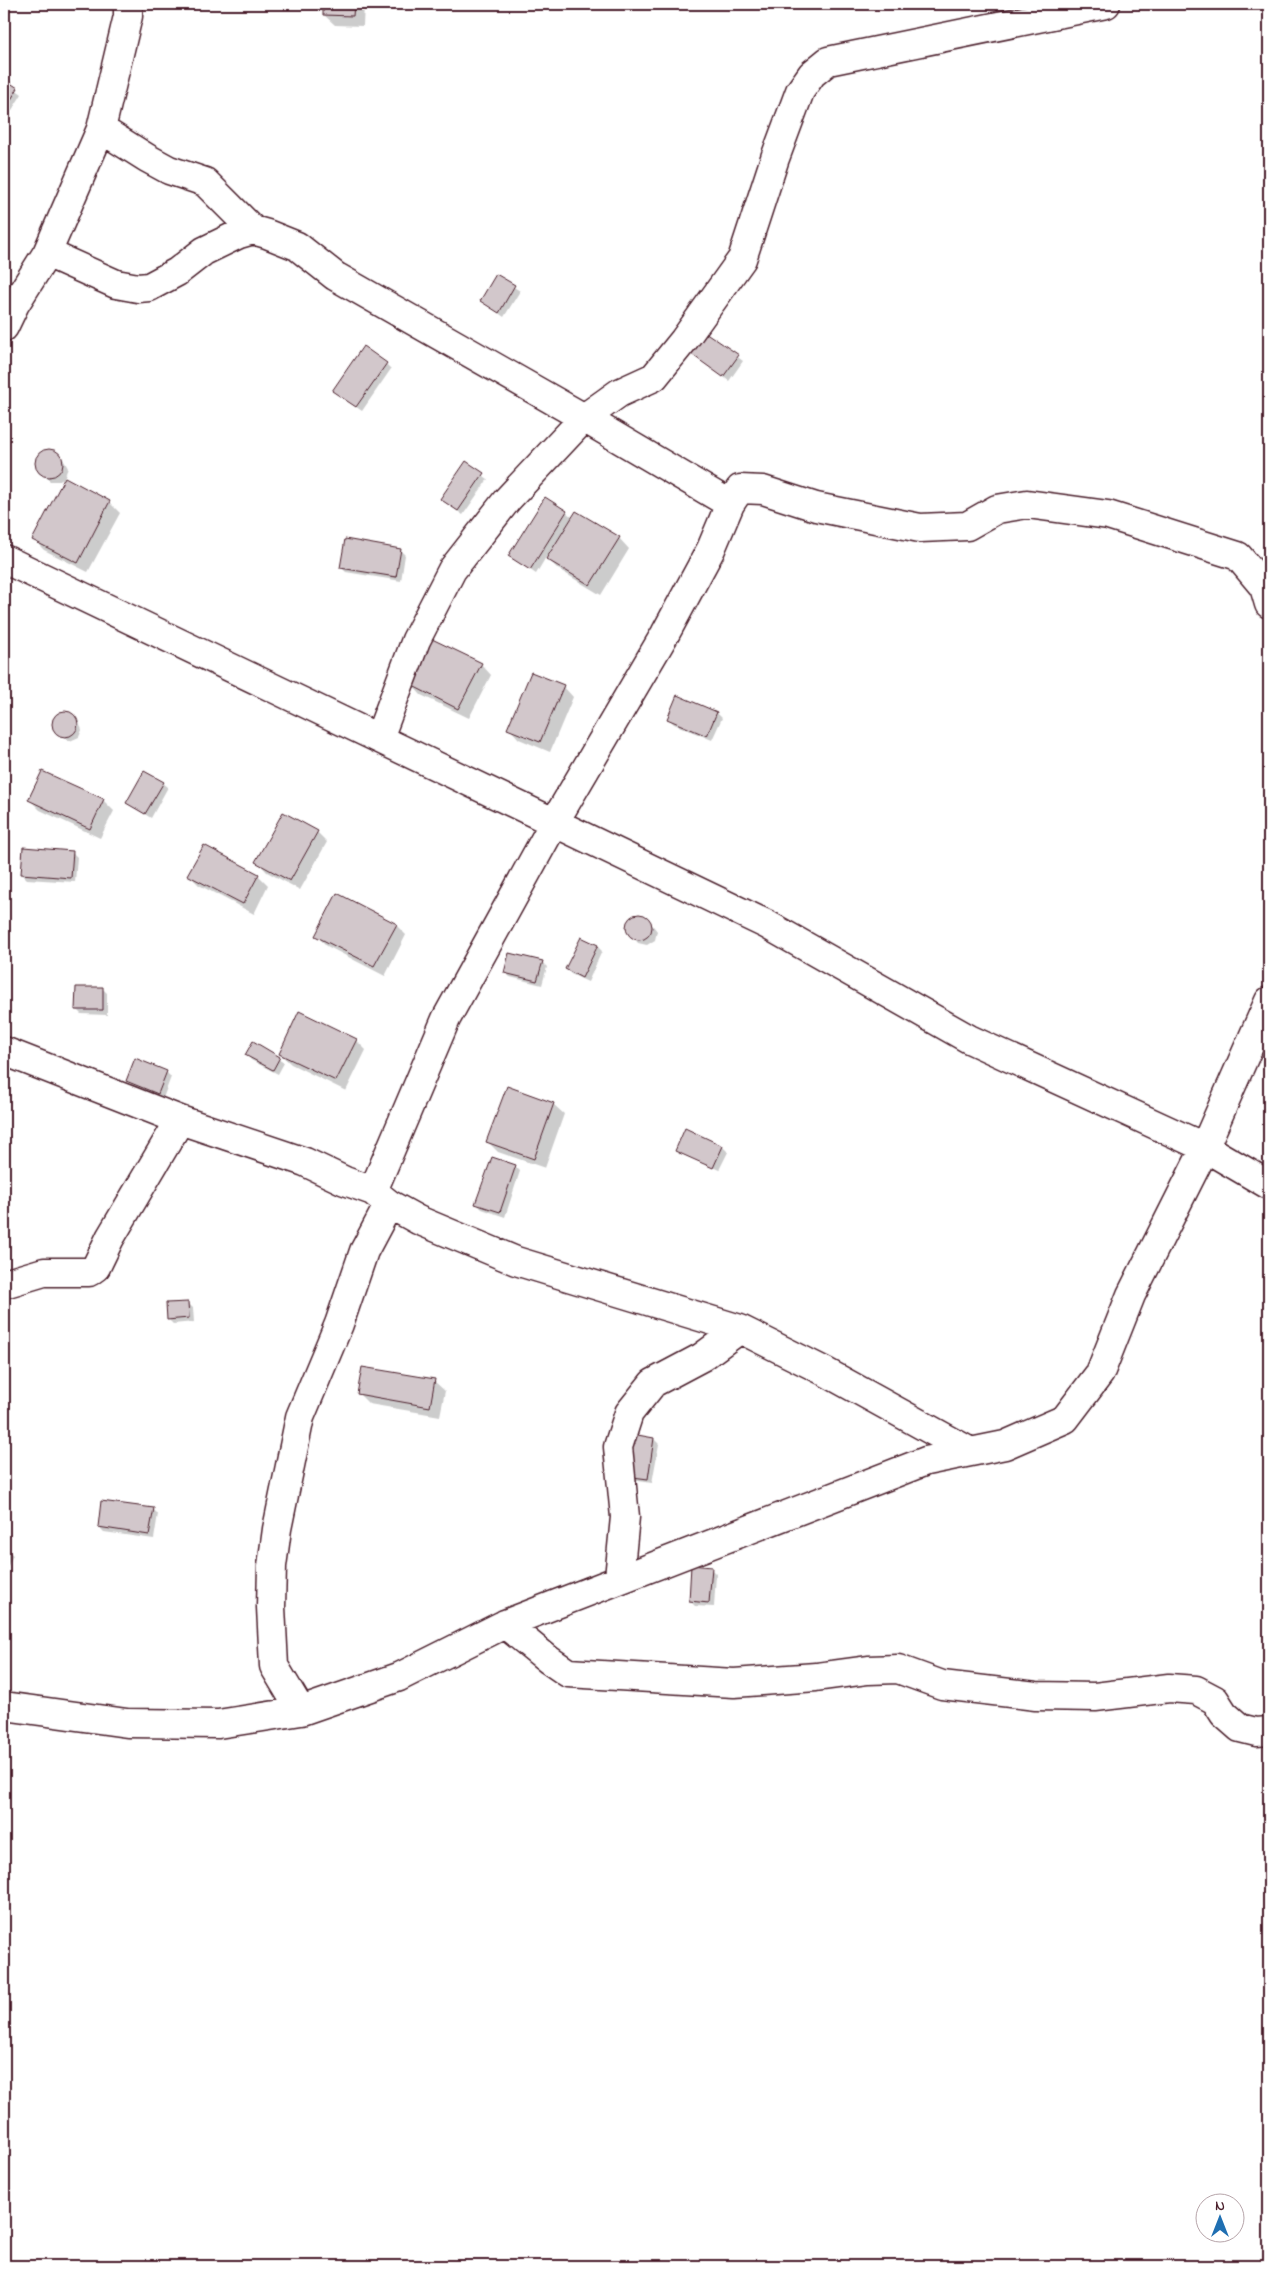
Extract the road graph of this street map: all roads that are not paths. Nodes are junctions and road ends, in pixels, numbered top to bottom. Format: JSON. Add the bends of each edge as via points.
{"nodes":[{"id":1,"x":128,"y":4,"type":"edge"},
{"id":2,"x":1106,"y":4,"type":"edge"},
{"id":3,"x":101,"y":129,"type":"junction"},
{"id":4,"x":253,"y":230,"type":"junction"},
{"id":5,"x":47,"y":253,"type":"junction"},
{"id":6,"x":4,"y":327,"type":"edge"},
{"id":7,"x":584,"y":418,"type":"junction"},
{"id":8,"x":730,"y":504,"type":"junction"},
{"id":9,"x":4,"y":559,"type":"edge"},
{"id":10,"x":1269,"y":604,"type":"edge"},
{"id":11,"x":378,"y":738,"type":"junction"},
{"id":12,"x":554,"y":823,"type":"junction"},
{"id":13,"x":1269,"y":1002,"type":"edge"},
{"id":14,"x":4,"y":1051,"type":"edge"},
{"id":15,"x":180,"y":1120,"type":"junction"},
{"id":16,"x":1204,"y":1147,"type":"junction"},
{"id":17,"x":1269,"y":1185,"type":"edge"},
{"id":18,"x":381,"y":1198,"type":"junction"},
{"id":19,"x":4,"y":1284,"type":"edge"},
{"id":20,"x":740,"y":1328,"type":"junction"},
{"id":21,"x":969,"y":1451,"type":"junction"},
{"id":22,"x":619,"y":1578,"type":"junction"},
{"id":23,"x":504,"y":1624,"type":"junction"},
{"id":24,"x":4,"y":1706,"type":"edge"},
{"id":25,"x":301,"y":1711,"type":"junction"},
{"id":26,"x":1269,"y":1731,"type":"edge"}],
"edges":[{"from":1,"to":3,"type":"street","via":[[128,16]]},
{"from":2,"to":7,"type":"street","via":[[828,61],[800,91],[742,259],[654,377],[619,393]]},
{"from":3,"to":4,"type":"street","via":[[169,170],[205,182]]},
{"from":3,"to":5,"type":"street"},
{"from":4,"to":5,"type":"street","via":[[204,252],[150,287],[116,284]]},
{"from":4,"to":7,"type":"street","via":[[297,246],[335,276]]},
{"from":5,"to":6,"type":"street"},
{"from":7,"to":8,"type":"street"},
{"from":7,"to":11,"type":"street","via":[[507,500],[452,570],[416,640]]},
{"from":8,"to":10,"type":"street","via":[[740,489],[763,490],[816,507],[920,528],[967,526],[997,509],[1027,504],[1108,516],[1238,556],[1264,587]]},
{"from":8,"to":12,"type":"street","via":[[711,549],[665,634]]},
{"from":9,"to":11,"type":"street"},
{"from":11,"to":12,"type":"street"},
{"from":12,"to":16,"type":"street","via":[[766,924],[969,1039]]},
{"from":12,"to":18,"type":"street","via":[[446,1019]]},
{"from":13,"to":16,"type":"street"},
{"from":14,"to":15,"type":"street"},
{"from":15,"to":18,"type":"street","via":[[305,1162]]},
{"from":15,"to":19,"type":"street","via":[[96,1267],[89,1272],[44,1272]]},
{"from":16,"to":17,"type":"street"},
{"from":16,"to":21,"type":"street","via":[[1131,1295],[1100,1373],[1076,1406],[1065,1420],[1005,1445]]},
{"from":18,"to":20,"type":"street","via":[[418,1220],[516,1261]]},
{"from":18,"to":25,"type":"street","via":[[339,1324],[300,1417],[277,1529],[271,1607],[274,1666]]},
{"from":20,"to":21,"type":"street"},
{"from":20,"to":22,"type":"street","via":[[702,1357],[653,1384],[629,1413],[618,1447],[624,1517]]},
{"from":21,"to":22,"type":"street","via":[[926,1461]]},
{"from":22,"to":23,"type":"street"},
{"from":23,"to":25,"type":"street","via":[[399,1677]]},
{"from":23,"to":26,"type":"street","via":[[568,1673],[734,1683],[898,1669],[942,1685],[1036,1696],[1095,1697],[1169,1688],[1196,1690],[1215,1700],[1224,1714],[1240,1728]]},
{"from":24,"to":25,"type":"street","via":[[127,1723],[218,1724]]}]}
